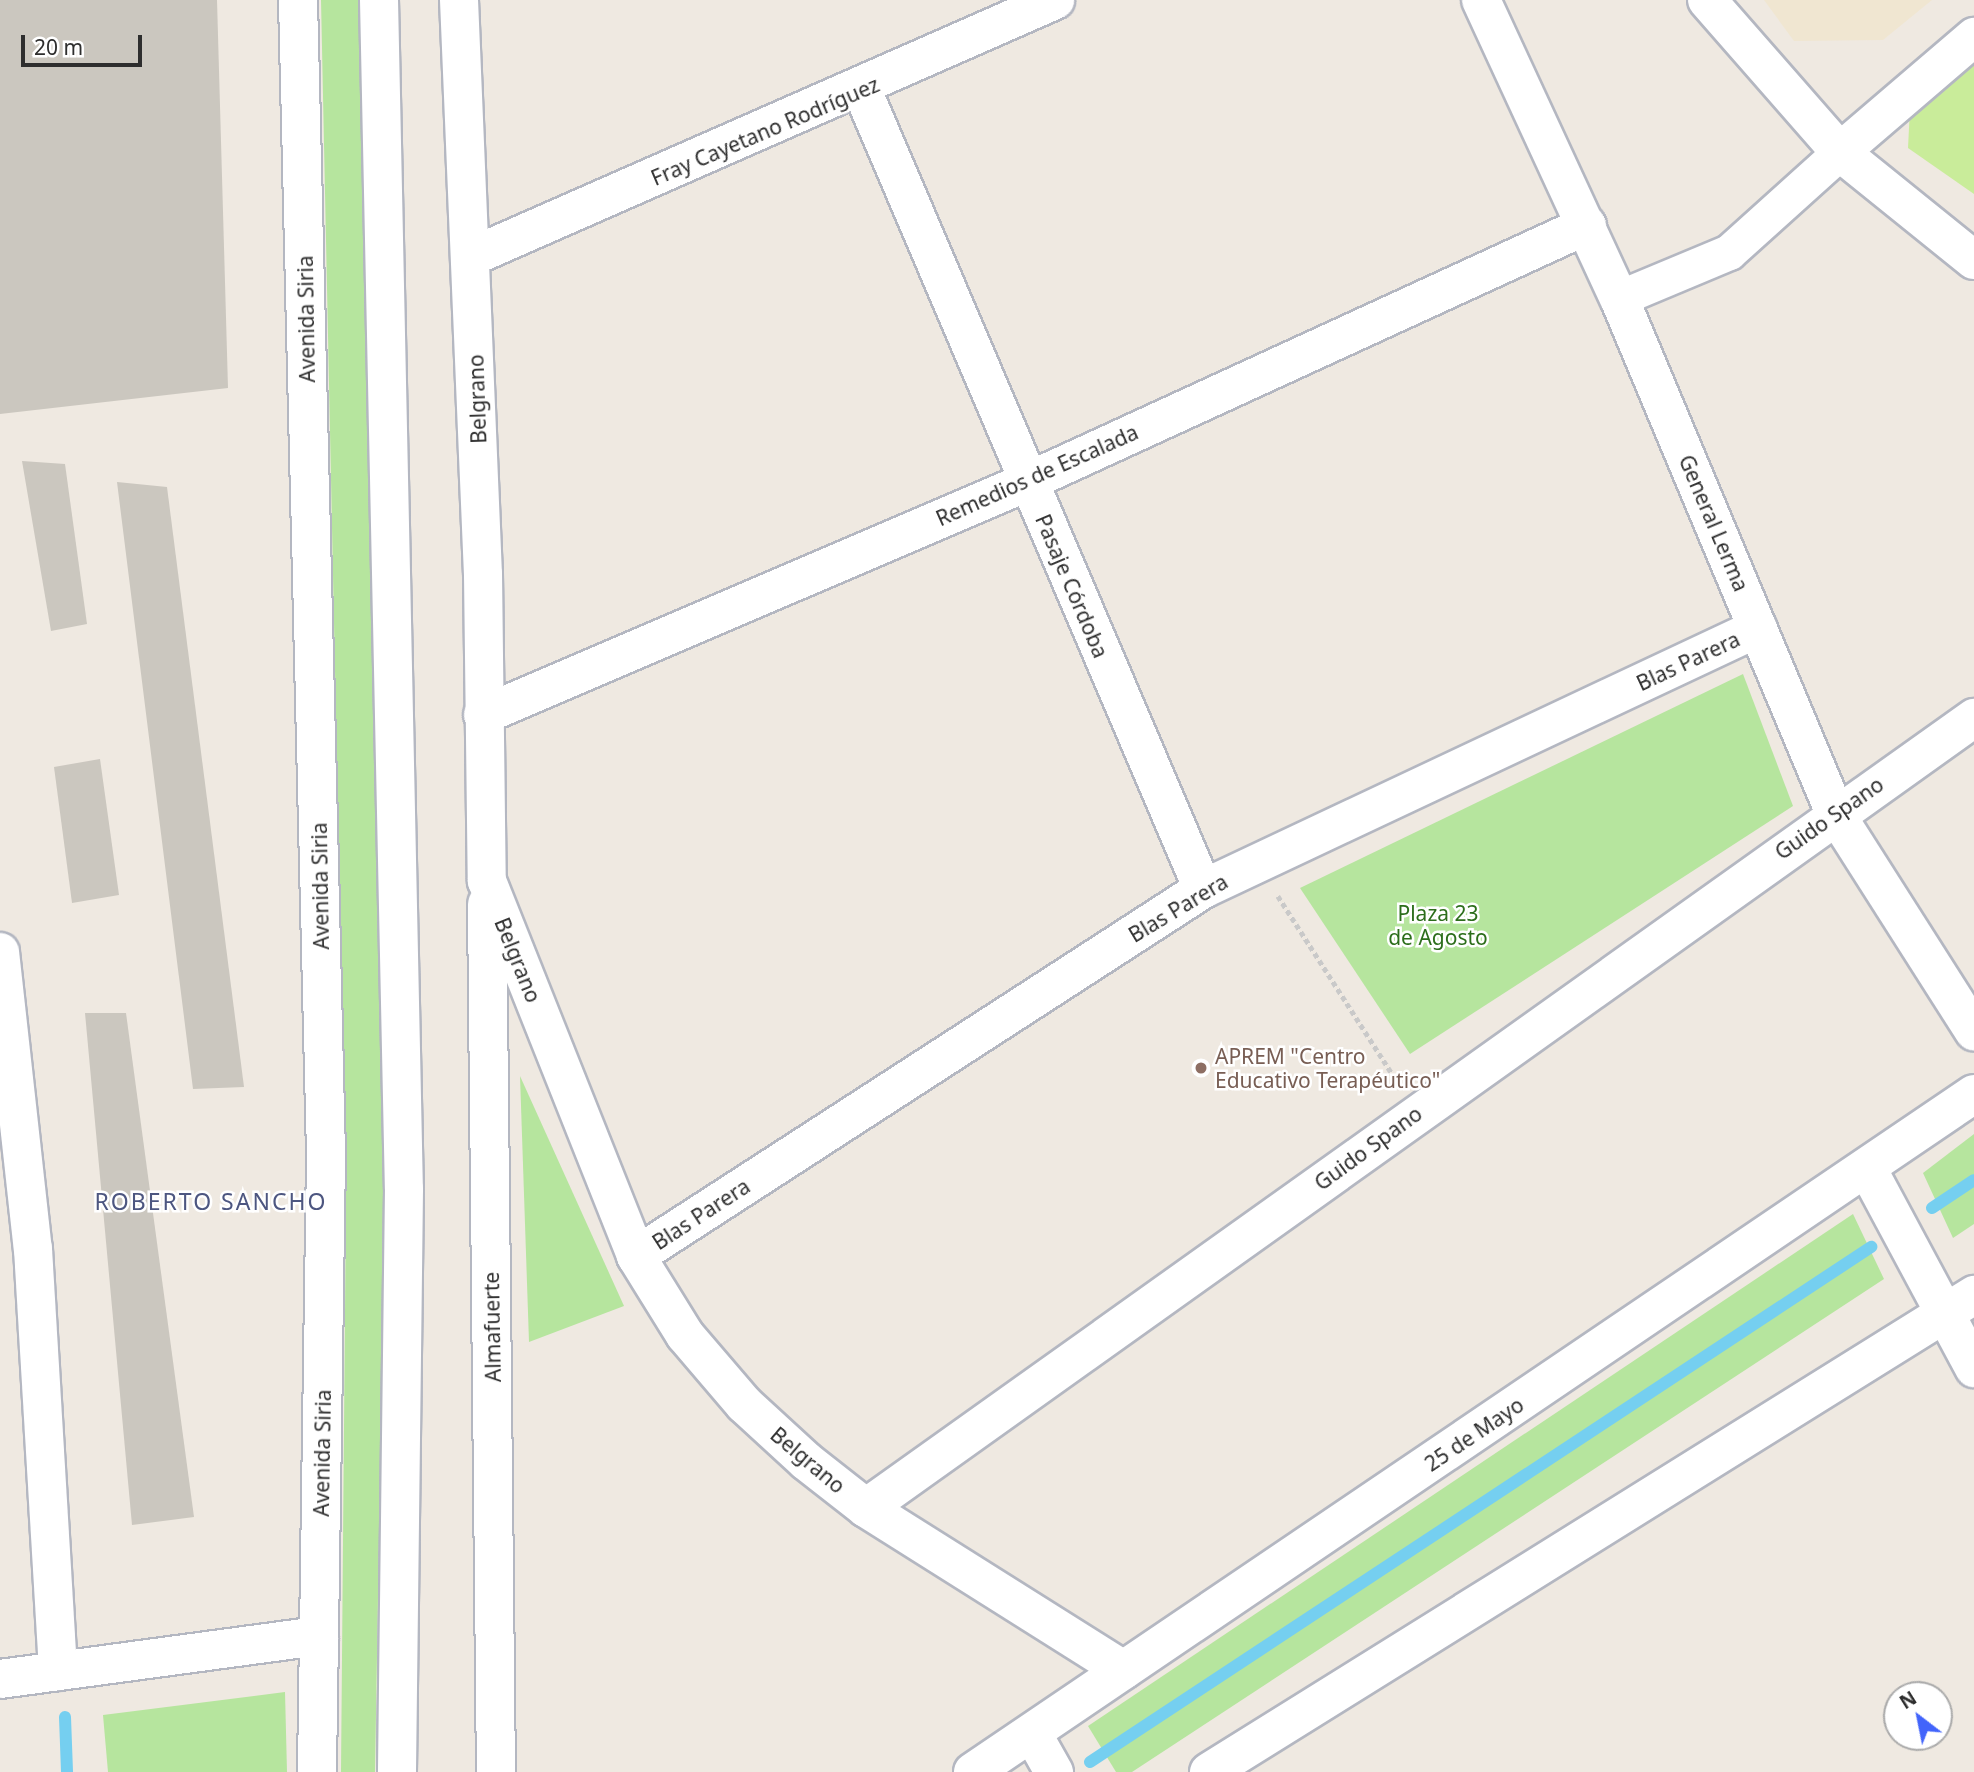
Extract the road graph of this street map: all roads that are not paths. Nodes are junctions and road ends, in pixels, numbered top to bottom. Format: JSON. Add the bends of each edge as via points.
{"nodes":[{"id":1,"x":298,"y":0,"type":"edge"},
{"id":2,"x":379,"y":0,"type":"edge"},
{"id":3,"x":459,"y":0,"type":"edge"},
{"id":4,"x":1055,"y":0,"type":"edge"},
{"id":5,"x":1481,"y":0,"type":"edge"},
{"id":6,"x":1707,"y":0,"type":"edge"},
{"id":7,"x":1974,"y":37,"type":"edge"},
{"id":8,"x":862,"y":90,"type":"junction"},
{"id":9,"x":1840,"y":152,"type":"junction"},
{"id":10,"x":1587,"y":225,"type":"junction"},
{"id":11,"x":473,"y":256,"type":"junction"},
{"id":12,"x":1974,"y":260,"type":"edge"},
{"id":13,"x":1619,"y":298,"type":"junction"},
{"id":14,"x":1027,"y":482,"type":"junction"},
{"id":15,"x":1758,"y":628,"type":"junction"},
{"id":16,"x":483,"y":715,"type":"junction"},
{"id":17,"x":1974,"y":718,"type":"edge"},
{"id":18,"x":1835,"y":813,"type":"junction"},
{"id":19,"x":487,"y":881,"type":"junction"},
{"id":20,"x":1203,"y":889,"type":"junction"},
{"id":21,"x":0,"y":952,"type":"edge"},
{"id":22,"x":1974,"y":1031,"type":"edge"},
{"id":23,"x":1974,"y":1094,"type":"edge"},
{"id":24,"x":1868,"y":1170,"type":"junction"},
{"id":25,"x":636,"y":1256,"type":"junction"},
{"id":26,"x":1974,"y":1295,"type":"edge"},
{"id":27,"x":1942,"y":1316,"type":"junction"},
{"id":28,"x":1974,"y":1368,"type":"edge"},
{"id":29,"x":866,"y":1508,"type":"junction"},
{"id":30,"x":319,"y":1636,"type":"junction"},
{"id":31,"x":1123,"y":1670,"type":"junction"},
{"id":32,"x":58,"y":1671,"type":"junction"},
{"id":33,"x":0,"y":1679,"type":"edge"},
{"id":34,"x":1045,"y":1757,"type":"edge"},
{"id":35,"x":317,"y":1772,"type":"edge"},
{"id":36,"x":397,"y":1772,"type":"edge"},
{"id":37,"x":496,"y":1772,"type":"edge"},
{"id":38,"x":973,"y":1772,"type":"edge"},
{"id":39,"x":1209,"y":1772,"type":"edge"}],
"edges":[{"from":1,"to":30,"type":"street","name":"Avenida Siria","via":[[326,1156]]},
{"from":2,"to":36,"type":"street","via":[[404,1189]]},
{"from":3,"to":11,"type":"street","name":"Belgrano"},
{"from":4,"to":8,"type":"street","name":"Fray Cayetano Rodríguez"},
{"from":5,"to":10,"type":"street","name":"General Lerma"},
{"from":6,"to":9,"type":"street"},
{"from":7,"to":9,"type":"street"},
{"from":8,"to":11,"type":"street","name":"Fray Cayetano Rodríguez"},
{"from":8,"to":14,"type":"street","name":"Pasaje Córdoba"},
{"from":9,"to":12,"type":"street"},
{"from":9,"to":13,"type":"street","via":[[1728,252]]},
{"from":10,"to":13,"type":"street","name":"General Lerma"},
{"from":10,"to":14,"type":"street","name":"Remedios de Escalada"},
{"from":11,"to":16,"type":"street","name":"Belgrano"},
{"from":13,"to":15,"type":"street","name":"General Lerma"},
{"from":14,"to":16,"type":"street","name":"Remedios de Escalada"},
{"from":14,"to":20,"type":"street","name":"Pasaje Córdoba"},
{"from":15,"to":18,"type":"street","name":"General Lerma"},
{"from":15,"to":20,"type":"street","name":"Blas Parera"},
{"from":16,"to":19,"type":"street","name":"Belgrano"},
{"from":17,"to":18,"type":"street","name":"Guido Spano"},
{"from":18,"to":22,"type":"street","name":"General Lerma"},
{"from":18,"to":29,"type":"street","name":"Guido Spano"},
{"from":19,"to":25,"type":"street","name":"Belgrano"},
{"from":19,"to":37,"type":"street","name":"Almafuerte"},
{"from":20,"to":25,"type":"street","name":"Blas Parera"},
{"from":21,"to":32,"type":"street","via":[[33,1249]]},
{"from":23,"to":24,"type":"street","name":"25 de Mayo"},
{"from":24,"to":27,"type":"street"},
{"from":24,"to":31,"type":"street","name":"25 de Mayo"},
{"from":25,"to":29,"type":"street","name":"Belgrano","via":[[685,1335],[744,1404]]},
{"from":26,"to":27,"type":"street"},
{"from":27,"to":28,"type":"street"},
{"from":27,"to":39,"type":"street"},
{"from":29,"to":31,"type":"street","name":"Belgrano"},
{"from":30,"to":32,"type":"street"},
{"from":30,"to":35,"type":"street","name":"Avenida Siria"},
{"from":31,"to":34,"type":"street","name":"25 de Mayo"},
{"from":32,"to":33,"type":"street"},
{"from":34,"to":38,"type":"street","name":"25 de Mayo"}]}
